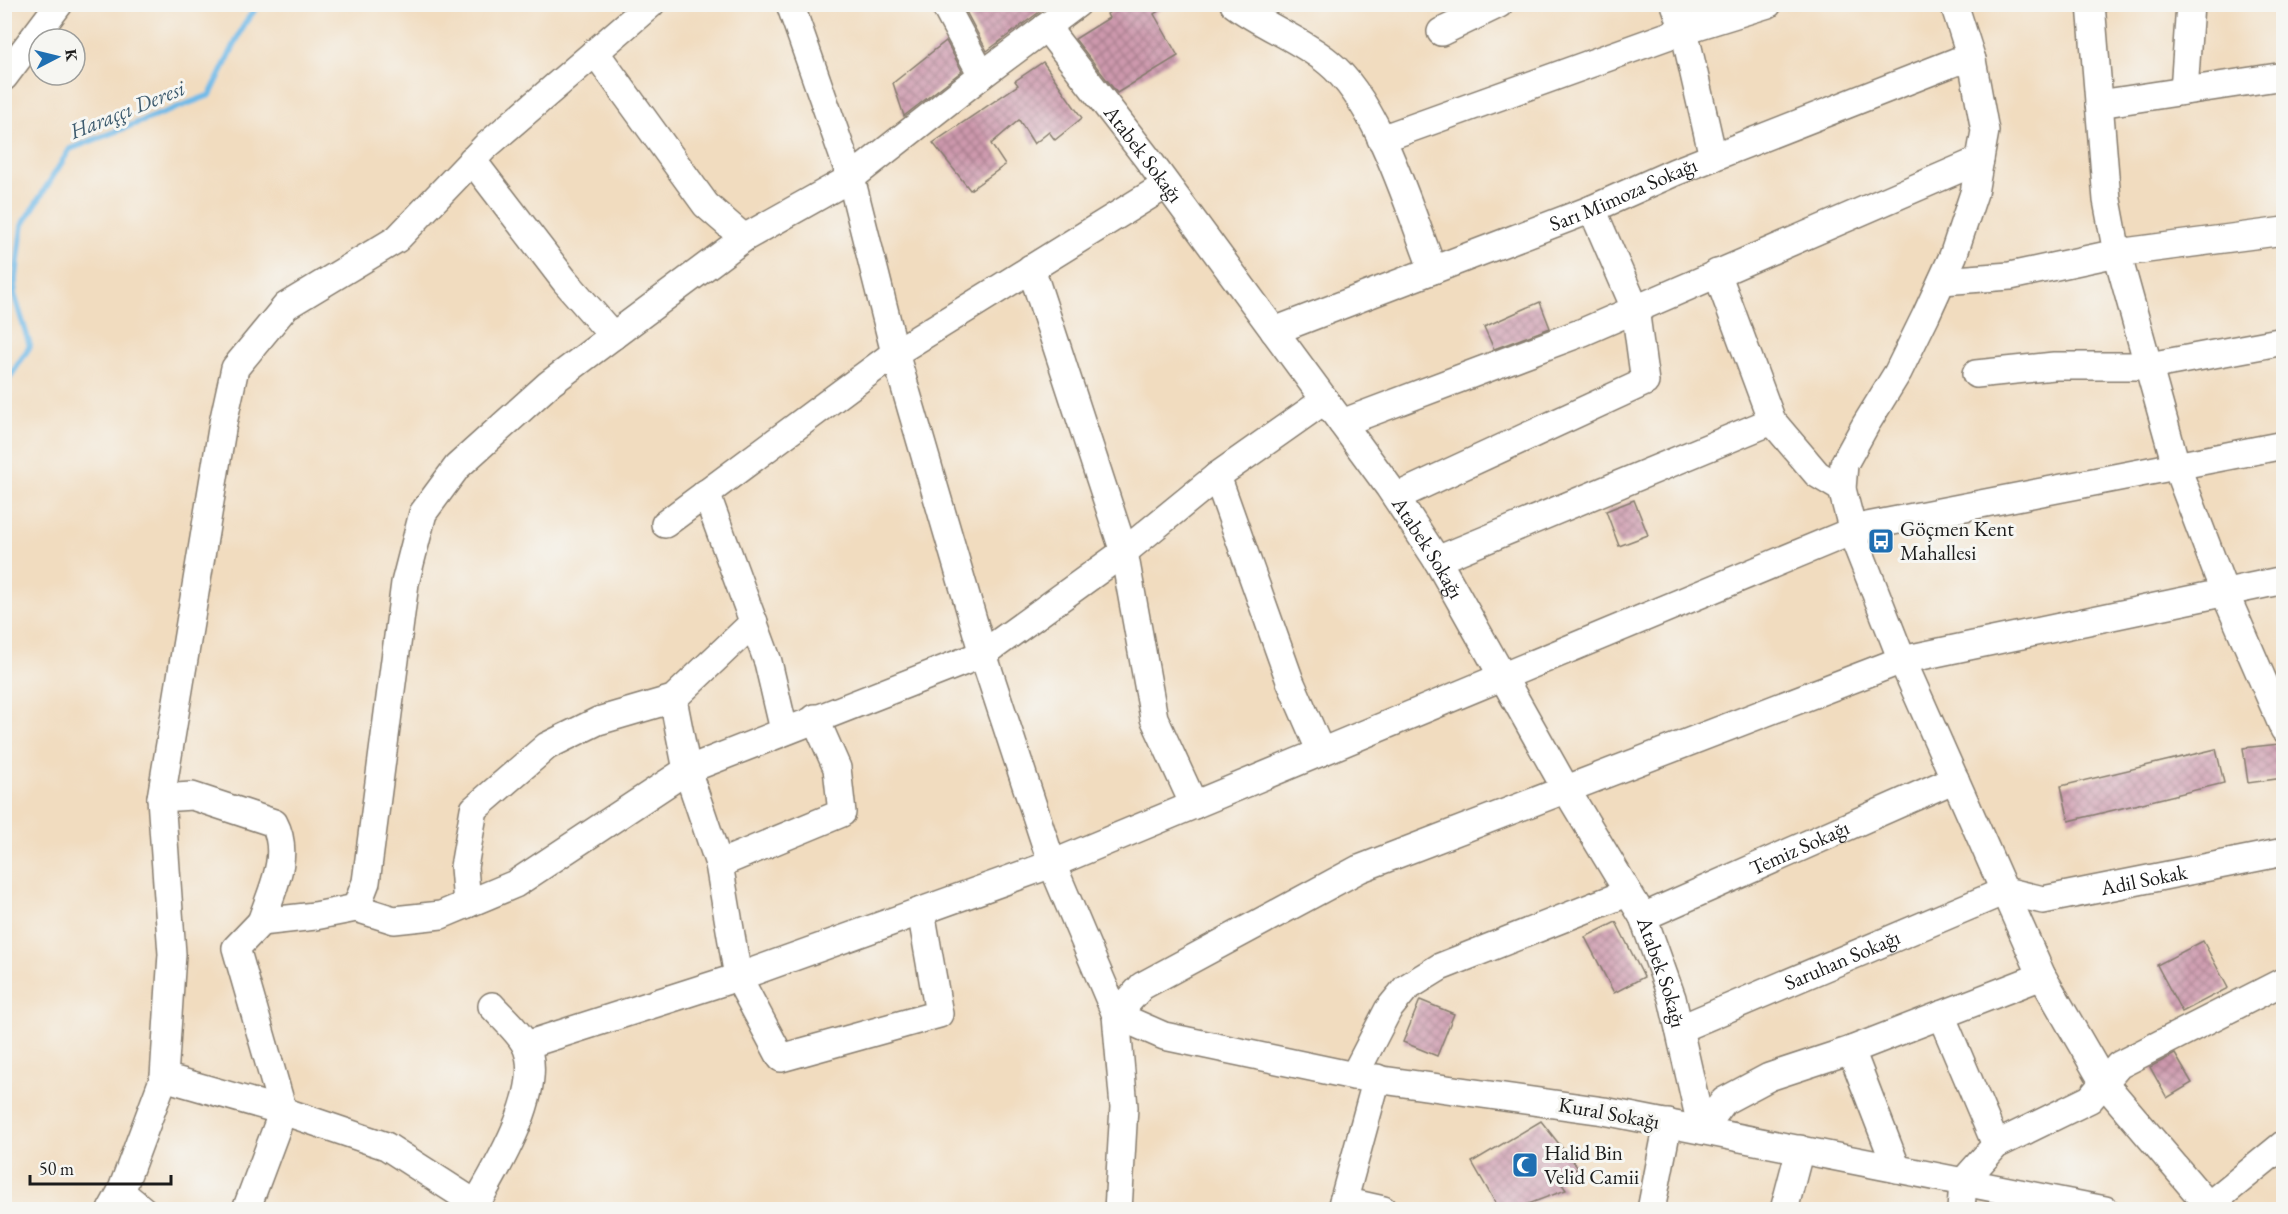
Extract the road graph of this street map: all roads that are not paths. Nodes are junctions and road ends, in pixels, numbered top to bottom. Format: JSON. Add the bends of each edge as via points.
{"nodes":[{"id":1,"x":59,"y":4,"type":"edge"},
{"id":2,"x":651,"y":4,"type":"edge"},
{"id":3,"x":790,"y":4,"type":"edge"},
{"id":4,"x":944,"y":4,"type":"edge"},
{"id":5,"x":1077,"y":4,"type":"edge"},
{"id":6,"x":1234,"y":4,"type":"edge"},
{"id":7,"x":1675,"y":4,"type":"edge"},
{"id":8,"x":1768,"y":4,"type":"edge"},
{"id":9,"x":1954,"y":4,"type":"edge"},
{"id":10,"x":2091,"y":4,"type":"edge"},
{"id":11,"x":2190,"y":4,"type":"edge"},
{"id":12,"x":1483,"y":7,"type":"edge"},
{"id":13,"x":1046,"y":27,"type":"junction"},
{"id":14,"x":1684,"y":30,"type":"junction"},
{"id":15,"x":1441,"y":32,"type":"dead end"},
{"id":16,"x":595,"y":52,"type":"junction"},
{"id":17,"x":1972,"y":60,"type":"junction"},
{"id":18,"x":982,"y":75,"type":"junction"},
{"id":19,"x":4,"y":76,"type":"edge"},
{"id":20,"x":2283,"y":76,"type":"edge"},
{"id":21,"x":2184,"y":91,"type":"junction"},
{"id":22,"x":2099,"y":104,"type":"junction"},
{"id":23,"x":1381,"y":139,"type":"junction"},
{"id":24,"x":1713,"y":157,"type":"junction"},
{"id":25,"x":472,"y":160,"type":"junction"},
{"id":26,"x":1980,"y":160,"type":"junction"},
{"id":27,"x":851,"y":178,"type":"junction"},
{"id":28,"x":1166,"y":185,"type":"junction"},
{"id":29,"x":1592,"y":209,"type":"junction"},
{"id":30,"x":2283,"y":231,"type":"edge"},
{"id":31,"x":744,"y":238,"type":"junction"},
{"id":32,"x":2117,"y":253,"type":"junction"},
{"id":33,"x":1031,"y":268,"type":"junction"},
{"id":34,"x":1433,"y":270,"type":"junction"},
{"id":35,"x":1717,"y":273,"type":"junction"},
{"id":36,"x":1942,"y":281,"type":"junction"},
{"id":37,"x":1635,"y":308,"type":"junction"},
{"id":38,"x":1274,"y":331,"type":"junction"},
{"id":39,"x":613,"y":336,"type":"junction"},
{"id":40,"x":2283,"y":341,"type":"edge"},
{"id":41,"x":895,"y":353,"type":"junction"},
{"id":42,"x":2149,"y":366,"type":"junction"},
{"id":43,"x":1976,"y":374,"type":"dead end"},
{"id":44,"x":1324,"y":400,"type":"junction"},
{"id":45,"x":1772,"y":421,"type":"junction"},
{"id":46,"x":1342,"y":423,"type":"junction"},
{"id":47,"x":2283,"y":445,"type":"edge"},
{"id":48,"x":2176,"y":465,"type":"junction"},
{"id":49,"x":1216,"y":476,"type":"junction"},
{"id":50,"x":1842,"y":489,"type":"junction"},
{"id":51,"x":706,"y":494,"type":"junction"},
{"id":52,"x":1396,"y":497,"type":"junction"},
{"id":53,"x":665,"y":524,"type":"dead end"},
{"id":54,"x":1853,"y":531,"type":"junction"},
{"id":55,"x":1124,"y":552,"type":"junction"},
{"id":56,"x":1437,"y":560,"type":"junction"},
{"id":57,"x":2283,"y":580,"type":"edge"},
{"id":58,"x":2224,"y":591,"type":"junction"},
{"id":59,"x":754,"y":622,"type":"junction"},
{"id":60,"x":983,"y":654,"type":"junction"},
{"id":61,"x":1902,"y":660,"type":"junction"},
{"id":62,"x":1504,"y":678,"type":"junction"},
{"id":63,"x":673,"y":699,"type":"junction"},
{"id":64,"x":815,"y":718,"type":"junction"},
{"id":65,"x":2283,"y":726,"type":"edge"},
{"id":66,"x":784,"y":730,"type":"junction"},
{"id":67,"x":1321,"y":752,"type":"junction"},
{"id":68,"x":687,"y":770,"type":"junction"},
{"id":69,"x":1956,"y":779,"type":"junction"},
{"id":70,"x":1567,"y":791,"type":"junction"},
{"id":71,"x":161,"y":798,"type":"junction"},
{"id":72,"x":1194,"y":805,"type":"junction"},
{"id":73,"x":2283,"y":852,"type":"edge"},
{"id":74,"x":719,"y":864,"type":"junction"},
{"id":75,"x":1052,"y":864,"type":"junction"},
{"id":76,"x":2005,"y":891,"type":"junction"},
{"id":77,"x":1627,"y":892,"type":"junction"},
{"id":78,"x":467,"y":904,"type":"junction"},
{"id":79,"x":356,"y":908,"type":"junction"},
{"id":80,"x":921,"y":911,"type":"junction"},
{"id":81,"x":1642,"y":917,"type":"junction"},
{"id":82,"x":261,"y":922,"type":"junction"},
{"id":83,"x":2042,"y":976,"type":"junction"},
{"id":84,"x":738,"y":977,"type":"junction"},
{"id":85,"x":2283,"y":981,"type":"edge"},
{"id":86,"x":492,"y":1006,"type":"dead end"},
{"id":87,"x":1941,"y":1014,"type":"junction"},
{"id":88,"x":1116,"y":1015,"type":"junction"},
{"id":89,"x":1679,"y":1029,"type":"junction"},
{"id":90,"x":526,"y":1045,"type":"junction"},
{"id":91,"x":1851,"y":1050,"type":"junction"},
{"id":92,"x":164,"y":1077,"type":"junction"},
{"id":93,"x":1366,"y":1077,"type":"junction"},
{"id":94,"x":2104,"y":1083,"type":"junction"},
{"id":95,"x":283,"y":1111,"type":"junction"},
{"id":96,"x":1668,"y":1123,"type":"junction"},
{"id":97,"x":1702,"y":1130,"type":"junction"},
{"id":98,"x":2283,"y":1144,"type":"edge"},
{"id":99,"x":1996,"y":1145,"type":"junction"},
{"id":100,"x":1800,"y":1149,"type":"junction"},
{"id":101,"x":1897,"y":1169,"type":"junction"},
{"id":102,"x":1963,"y":1182,"type":"junction"},
{"id":103,"x":116,"y":1201,"type":"edge"},
{"id":104,"x":1342,"y":1205,"type":"edge"},
{"id":105,"x":476,"y":1207,"type":"edge"},
{"id":106,"x":2208,"y":1208,"type":"edge"},
{"id":107,"x":143,"y":1209,"type":"edge"},
{"id":108,"x":246,"y":1209,"type":"edge"},
{"id":109,"x":1118,"y":1209,"type":"edge"},
{"id":110,"x":1383,"y":1209,"type":"edge"},
{"id":111,"x":1650,"y":1209,"type":"edge"},
{"id":112,"x":1784,"y":1209,"type":"edge"},
{"id":113,"x":1961,"y":1209,"type":"edge"},
{"id":114,"x":2105,"y":1209,"type":"edge"}],
"edges":[{"from":1,"to":19,"type":"street"},
{"from":2,"to":16,"type":"street"},
{"from":3,"to":27,"type":"street"},
{"from":4,"to":18,"type":"street"},
{"from":5,"to":13,"type":"street"},
{"from":6,"to":23,"type":"street","via":[[1328,62],[1350,84]]},
{"from":7,"to":14,"type":"street"},
{"from":8,"to":14,"type":"street"},
{"from":9,"to":17,"type":"street"},
{"from":10,"to":22,"type":"street"},
{"from":11,"to":21,"type":"street"},
{"from":12,"to":15,"type":"street"},
{"from":13,"to":18,"type":"street"},
{"from":13,"to":28,"type":"street","name":"Atabek Sokağı"},
{"from":14,"to":23,"type":"street"},
{"from":14,"to":24,"type":"street"},
{"from":16,"to":25,"type":"street"},
{"from":16,"to":31,"type":"street","via":[[706,205]]},
{"from":17,"to":24,"type":"street","name":"Sarı Mimoza Sokağı","via":[[1955,62]]},
{"from":17,"to":26,"type":"street","via":[[1985,131]]},
{"from":18,"to":27,"type":"street"},
{"from":20,"to":21,"type":"street"},
{"from":21,"to":22,"type":"street"},
{"from":22,"to":32,"type":"street","via":[[2107,200]]},
{"from":23,"to":34,"type":"street"},
{"from":24,"to":29,"type":"street","name":"Sarı Mimoza Sokağı"},
{"from":25,"to":39,"type":"street","via":[[565,281]]},
{"from":25,"to":71,"type":"street","via":[[397,239],[286,306],[235,368],[222,423]]},
{"from":26,"to":35,"type":"street"},
{"from":26,"to":36,"type":"street","via":[[1974,193]]},
{"from":27,"to":31,"type":"street"},
{"from":27,"to":41,"type":"street"},
{"from":28,"to":33,"type":"street"},
{"from":28,"to":38,"type":"street","name":"Atabek Sokağı"},
{"from":29,"to":34,"type":"street","name":"Sarı Mimoza Sokağı"},
{"from":29,"to":37,"type":"street"},
{"from":30,"to":32,"type":"street"},
{"from":31,"to":39,"type":"street"},
{"from":32,"to":36,"type":"street","via":[[2010,276]]},
{"from":32,"to":42,"type":"street"},
{"from":33,"to":41,"type":"street"},
{"from":33,"to":55,"type":"street"},
{"from":34,"to":38,"type":"street","name":"Sarı Mimoza Sokağı"},
{"from":35,"to":37,"type":"street"},
{"from":35,"to":45,"type":"street"},
{"from":36,"to":50,"type":"street","via":[[1898,372],[1844,464]]},
{"from":37,"to":46,"type":"street","via":[[1583,332]]},
{"from":37,"to":52,"type":"street","via":[[1645,382]]},
{"from":38,"to":44,"type":"street","name":"Atabek Sokağı"},
{"from":39,"to":79,"type":"street","via":[[549,384],[457,466],[423,513],[405,583],[366,882]]},
{"from":40,"to":42,"type":"street"},
{"from":41,"to":51,"type":"street"},
{"from":41,"to":60,"type":"street"},
{"from":42,"to":43,"type":"street","via":[[2054,366]]},
{"from":42,"to":48,"type":"street"},
{"from":44,"to":46,"type":"street","name":"Atabek Sokağı"},
{"from":44,"to":49,"type":"street"},
{"from":45,"to":50,"type":"street","via":[[1817,474]]},
{"from":45,"to":56,"type":"street"},
{"from":46,"to":52,"type":"street","name":"Atabek Sokağı"},
{"from":47,"to":48,"type":"street"},
{"from":48,"to":54,"type":"street"},
{"from":48,"to":58,"type":"street"},
{"from":49,"to":55,"type":"street"},
{"from":49,"to":67,"type":"street","via":[[1290,681]]},
{"from":50,"to":54,"type":"street"},
{"from":51,"to":53,"type":"street"},
{"from":51,"to":59,"type":"street"},
{"from":52,"to":56,"type":"street","name":"Atabek Sokağı"},
{"from":54,"to":61,"type":"street"},
{"from":54,"to":62,"type":"street"},
{"from":55,"to":60,"type":"street"},
{"from":55,"to":72,"type":"street","via":[[1154,717]]},
{"from":56,"to":62,"type":"street","name":"Atabek Sokağı"},
{"from":57,"to":58,"type":"street"},
{"from":58,"to":61,"type":"street"},
{"from":58,"to":65,"type":"street"},
{"from":59,"to":63,"type":"street"},
{"from":59,"to":66,"type":"street"},
{"from":60,"to":64,"type":"street"},
{"from":60,"to":75,"type":"street"},
{"from":61,"to":69,"type":"street"},
{"from":61,"to":70,"type":"street"},
{"from":62,"to":67,"type":"street"},
{"from":62,"to":70,"type":"street","name":"Atabek Sokağı"},
{"from":63,"to":68,"type":"street"},
{"from":63,"to":78,"type":"street","via":[[598,721],[547,746],[474,809],[464,867]]},
{"from":64,"to":66,"type":"street"},
{"from":64,"to":74,"type":"street","via":[[837,768],[842,813]]},
{"from":66,"to":68,"type":"street"},
{"from":67,"to":72,"type":"street"},
{"from":68,"to":74,"type":"street"},
{"from":68,"to":78,"type":"street","via":[[516,884]]},
{"from":69,"to":76,"type":"street"},
{"from":69,"to":81,"type":"street","name":"Temiz Sokağı"},
{"from":70,"to":77,"type":"street","name":"Atabek Sokağı"},
{"from":70,"to":88,"type":"street","via":[[1359,869],[1142,986]]},
{"from":71,"to":82,"type":"street","via":[[192,796],[274,823],[280,835],[282,857]]},
{"from":71,"to":92,"type":"street","via":[[172,954]]},
{"from":72,"to":75,"type":"street"},
{"from":73,"to":76,"type":"street","name":"Adil Sokak","via":[[2043,900]]},
{"from":74,"to":84,"type":"street"},
{"from":75,"to":80,"type":"street"},
{"from":75,"to":88,"type":"street"},
{"from":76,"to":83,"type":"street"},
{"from":76,"to":89,"type":"street","name":"Saruhan Sokağı"},
{"from":77,"to":81,"type":"street","name":"Atabek Sokağı"},
{"from":77,"to":93,"type":"street","via":[[1440,967],[1406,988],[1388,1010]]},
{"from":78,"to":79,"type":"street","via":[[441,915],[394,920]]},
{"from":79,"to":82,"type":"street"},
{"from":80,"to":84,"type":"street"},
{"from":80,"to":84,"type":"street","via":[[939,1014],[781,1058]]},
{"from":81,"to":89,"type":"street","name":"Atabek Sokağı","via":[[1672,998]]},
{"from":82,"to":95,"type":"street","via":[[236,948]]},
{"from":83,"to":87,"type":"street"},
{"from":83,"to":94,"type":"street"},
{"from":84,"to":90,"type":"street"},
{"from":85,"to":94,"type":"street","via":[[2119,1065]]},
{"from":86,"to":90,"type":"street"},
{"from":87,"to":91,"type":"street"},
{"from":87,"to":99,"type":"street"},
{"from":88,"to":93,"type":"street","name":"Kural Sokağı","via":[[1164,1036]]},
{"from":88,"to":109,"type":"street","via":[[1124,1107]]},
{"from":89,"to":97,"type":"street","name":"Atabek Sokağı"},
{"from":90,"to":105,"type":"street","via":[[531,1080],[509,1147]]},
{"from":91,"to":97,"type":"street","via":[[1768,1077],[1724,1101]]},
{"from":91,"to":101,"type":"street"},
{"from":92,"to":95,"type":"street"},
{"from":92,"to":103,"type":"street"},
{"from":93,"to":96,"type":"street","name":"Kural Sokağı"},
{"from":93,"to":104,"type":"street"},
{"from":94,"to":99,"type":"street","via":[[2090,1099]]},
{"from":94,"to":106,"type":"street"},
{"from":95,"to":105,"type":"street","via":[[386,1146]]},
{"from":95,"to":108,"type":"street"},
{"from":96,"to":97,"type":"street","name":"Kural Sokağı"},
{"from":96,"to":111,"type":"street"},
{"from":97,"to":100,"type":"street","name":"Kural Sokağı"},
{"from":98,"to":106,"type":"street"},
{"from":99,"to":102,"type":"street"},
{"from":100,"to":101,"type":"street","name":"Kural Sokağı"},
{"from":100,"to":112,"type":"street"},
{"from":101,"to":102,"type":"street","name":"Kural Sokağı"},
{"from":102,"to":113,"type":"street"},
{"from":102,"to":114,"type":"street","name":"Kural Sokağı"},
{"from":103,"to":107,"type":"street"},
{"from":104,"to":110,"type":"street"}]}
